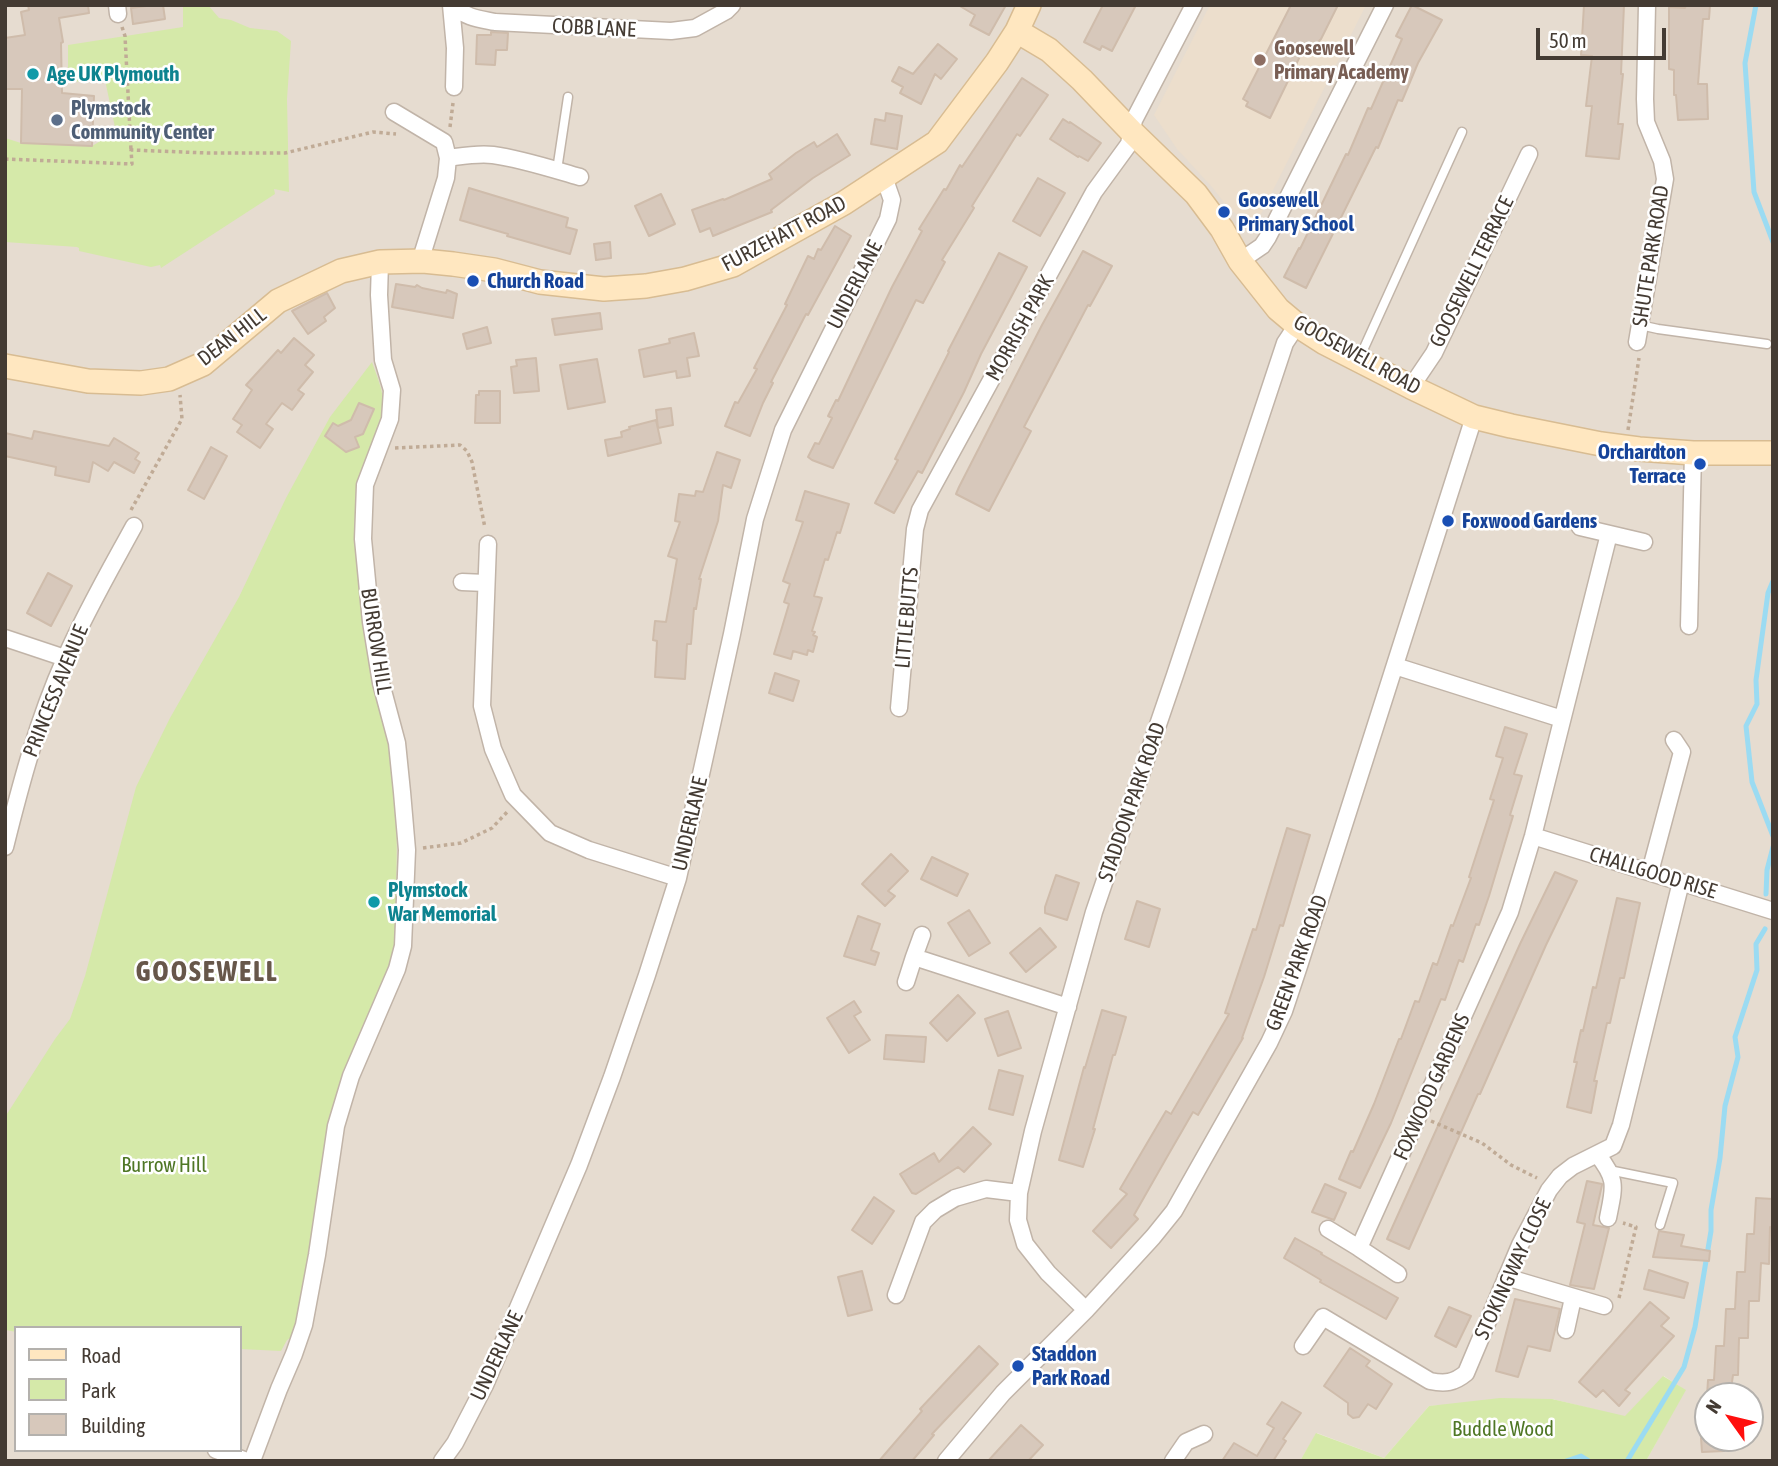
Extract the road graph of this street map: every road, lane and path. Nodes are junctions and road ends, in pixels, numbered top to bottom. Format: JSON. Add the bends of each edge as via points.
{"nodes":[{"id":1,"x":452,"y":5,"type":"edge"},
{"id":2,"x":732,"y":5,"type":"edge"},
{"id":3,"x":1029,"y":5,"type":"edge"},
{"id":4,"x":1194,"y":5,"type":"edge"},
{"id":5,"x":1385,"y":5,"type":"edge"},
{"id":6,"x":1647,"y":5,"type":"edge"},
{"id":7,"x":1017,"y":31,"type":"junction"},
{"id":8,"x":125,"y":36,"type":"dead end"},
{"id":9,"x":454,"y":87,"type":"joint"},
{"id":10,"x":568,"y":97,"type":"dead end"},
{"id":11,"x":394,"y":112,"type":"dead end"},
{"id":12,"x":1131,"y":131,"type":"junction"},
{"id":13,"x":1462,"y":132,"type":"dead end"},
{"id":14,"x":398,"y":134,"type":"dead end"},
{"id":15,"x":435,"y":136,"type":"junction"},
{"id":16,"x":131,"y":150,"type":"junction"},
{"id":17,"x":1529,"y":155,"type":"dead end"},
{"id":18,"x":448,"y":158,"type":"junction"},
{"id":19,"x":5,"y":159,"type":"edge"},
{"id":20,"x":557,"y":170,"type":"junction"},
{"id":21,"x":580,"y":177,"type":"dead end"},
{"id":22,"x":884,"y":177,"type":"junction"},
{"id":23,"x":423,"y":261,"type":"junction"},
{"id":24,"x":1240,"y":261,"type":"junction"},
{"id":25,"x":380,"y":262,"type":"junction"},
{"id":26,"x":453,"y":264,"type":"joint"},
{"id":27,"x":1625,"y":310,"type":"dead end"},
{"id":28,"x":1641,"y":319,"type":"junction"},
{"id":29,"x":1297,"y":325,"type":"junction"},
{"id":30,"x":1637,"y":342,"type":"joint"},
{"id":31,"x":1767,"y":344,"type":"dead end"},
{"id":32,"x":1359,"y":359,"type":"junction"},
{"id":33,"x":5,"y":366,"type":"edge"},
{"id":34,"x":178,"y":375,"type":"junction"},
{"id":35,"x":1411,"y":387,"type":"junction"},
{"id":36,"x":1474,"y":416,"type":"junction"},
{"id":37,"x":380,"y":446,"type":"junction"},
{"id":38,"x":1625,"y":447,"type":"junction"},
{"id":39,"x":1693,"y":453,"type":"junction"},
{"id":40,"x":1773,"y":453,"type":"edge"},
{"id":41,"x":134,"y":526,"type":"joint"},
{"id":42,"x":1580,"y":527,"type":"dead end"},
{"id":43,"x":915,"y":528,"type":"joint"},
{"id":44,"x":1609,"y":534,"type":"junction"},
{"id":45,"x":1644,"y":542,"type":"dead end"},
{"id":46,"x":488,"y":544,"type":"joint"},
{"id":47,"x":462,"y":582,"type":"dead end"},
{"id":48,"x":486,"y":583,"type":"junction"},
{"id":49,"x":1689,"y":626,"type":"dead end"},
{"id":50,"x":5,"y":638,"type":"edge"},
{"id":51,"x":65,"y":658,"type":"junction"},
{"id":52,"x":1395,"y":666,"type":"junction"},
{"id":53,"x":899,"y":708,"type":"dead end"},
{"id":54,"x":1562,"y":719,"type":"junction"},
{"id":55,"x":1674,"y":740,"type":"dead end"},
{"id":56,"x":509,"y":809,"type":"dead end"},
{"id":57,"x":1533,"y":836,"type":"junction"},
{"id":58,"x":5,"y":847,"type":"edge"},
{"id":59,"x":407,"y":850,"type":"junction"},
{"id":60,"x":1650,"y":872,"type":"junction"},
{"id":61,"x":678,"y":878,"type":"junction"},
{"id":62,"x":1681,"y":882,"type":"junction"},
{"id":63,"x":1773,"y":911,"type":"edge"},
{"id":64,"x":922,"y":935,"type":"dead end"},
{"id":65,"x":914,"y":957,"type":"junction"},
{"id":66,"x":906,"y":982,"type":"dead end"},
{"id":67,"x":1068,"y":1007,"type":"junction"},
{"id":68,"x":1419,"y":1116,"type":"junction"},
{"id":69,"x":1597,"y":1154,"type":"junction"},
{"id":70,"x":1609,"y":1170,"type":"junction"},
{"id":71,"x":1552,"y":1186,"type":"junction"},
{"id":72,"x":1019,"y":1193,"type":"junction"},
{"id":73,"x":1608,"y":1218,"type":"joint"},
{"id":74,"x":1660,"y":1225,"type":"dead end"},
{"id":75,"x":1328,"y":1229,"type":"dead end"},
{"id":76,"x":1359,"y":1248,"type":"junction"},
{"id":77,"x":1398,"y":1274,"type":"dead end"},
{"id":78,"x":1506,"y":1277,"type":"junction"},
{"id":79,"x":896,"y":1295,"type":"dead end"},
{"id":80,"x":1573,"y":1298,"type":"junction"},
{"id":81,"x":1604,"y":1306,"type":"joint"},
{"id":82,"x":1086,"y":1310,"type":"junction"},
{"id":83,"x":1566,"y":1330,"type":"dead end"},
{"id":84,"x":1303,"y":1346,"type":"dead end"},
{"id":85,"x":1204,"y":1434,"type":"dead end"},
{"id":86,"x":222,"y":1452,"type":"edge"},
{"id":87,"x":247,"y":1461,"type":"edge"},
{"id":88,"x":252,"y":1461,"type":"edge"},
{"id":89,"x":443,"y":1461,"type":"edge"},
{"id":90,"x":946,"y":1461,"type":"edge"},
{"id":91,"x":1173,"y":1461,"type":"edge"}],
"edges":[{"from":1,"to":2,"type":"street","name":"COBB LANE","via":[[468,17],[495,22],[671,31],[695,28]]},
{"from":1,"to":9,"type":"street"},
{"from":3,"to":7,"type":"street","name":"FURZEHATT ROAD"},
{"from":4,"to":12,"type":"street","name":"MORRISH PARK"},
{"from":5,"to":24,"type":"street","via":[[1268,237]]},
{"from":6,"to":28,"type":"street","name":"SHUTE PARK ROAD","via":[[1646,122],[1665,179]]},
{"from":7,"to":12,"type":"street","name":"GOOSEWELL ROAD","via":[[1049,50]]},
{"from":7,"to":22,"type":"street","name":"FURZEHATT ROAD","via":[[937,142]]},
{"from":8,"to":16,"type":"path"},
{"from":9,"to":15,"type":"path","via":[[449,137]]},
{"from":10,"to":20,"type":"lane"},
{"from":11,"to":15,"type":"street"},
{"from":12,"to":24,"type":"street","name":"GOOSEWELL ROAD","via":[[1196,194]]},
{"from":12,"to":43,"type":"street","name":"MORRISH PARK","via":[[1129,144],[1094,192],[926,497]]},
{"from":13,"to":32,"type":"lane"},
{"from":14,"to":16,"type":"path","via":[[373,132],[285,153]]},
{"from":15,"to":18,"type":"street","via":[[444,142]]},
{"from":16,"to":19,"type":"path","via":[[132,164]]},
{"from":17,"to":35,"type":"street","name":"GOOSEWELL TERRACE","via":[[1434,353]]},
{"from":18,"to":20,"type":"street","via":[[491,155]]},
{"from":18,"to":23,"type":"street"},
{"from":20,"to":21,"type":"street"},
{"from":22,"to":26,"type":"street","name":"FURZEHATT ROAD","via":[[733,265],[685,279],[604,289],[540,282]]},
{"from":22,"to":61,"type":"street","name":"UNDERLANE","via":[[892,200],[888,219],[783,430],[755,519]]},
{"from":23,"to":25,"type":"street","name":"DEAN HILL"},
{"from":23,"to":26,"type":"street","name":"DEAN HILL"},
{"from":24,"to":29,"type":"street","name":"GOOSEWELL ROAD","via":[[1278,309]]},
{"from":25,"to":34,"type":"street","name":"DEAN HILL","via":[[341,271],[278,301],[203,364]]},
{"from":25,"to":37,"type":"street","name":"BURROW HILL","via":[[383,360],[392,390],[390,419]]},
{"from":27,"to":28,"type":"street"},
{"from":28,"to":30,"type":"street","name":"SHUTE PARK ROAD"},
{"from":28,"to":31,"type":"lane","via":[[1658,329]]},
{"from":29,"to":32,"type":"street","name":"GOOSEWELL ROAD"},
{"from":29,"to":67,"type":"street","name":"STADDON PARK ROAD","via":[[1285,343],[1094,912]]},
{"from":30,"to":38,"type":"path","via":[[1639,357]]},
{"from":32,"to":35,"type":"street","name":"GOOSEWELL ROAD"},
{"from":33,"to":34,"type":"street","name":"DEAN HILL","via":[[88,381],[141,383]]},
{"from":34,"to":41,"type":"path","via":[[182,419],[127,517]]},
{"from":35,"to":36,"type":"street","name":"GOOSEWELL ROAD"},
{"from":36,"to":38,"type":"street","name":"GOOSEWELL ROAD"},
{"from":36,"to":52,"type":"street","name":"GREEN PARK ROAD"},
{"from":37,"to":46,"type":"path","via":[[460,445],[467,451]]},
{"from":37,"to":59,"type":"street","name":"BURROW HILL","via":[[365,485],[363,539],[380,683],[397,743]]},
{"from":38,"to":39,"type":"street","name":"GOOSEWELL ROAD"},
{"from":39,"to":40,"type":"street","name":"GOOSEWELL ROAD"},
{"from":39,"to":49,"type":"street"},
{"from":41,"to":51,"type":"street","name":"PRINCESS AVENUE","via":[[132,547],[98,591]]},
{"from":42,"to":44,"type":"street"},
{"from":43,"to":53,"type":"street","name":"LITTLE BUTTS"},
{"from":44,"to":45,"type":"street"},
{"from":44,"to":54,"type":"street","name":"FOXWOOD GARDENS"},
{"from":46,"to":48,"type":"street"},
{"from":47,"to":48,"type":"street"},
{"from":48,"to":61,"type":"street","via":[[482,706],[493,749],[513,795],[550,833]]},
{"from":50,"to":51,"type":"street"},
{"from":51,"to":58,"type":"street","name":"PRINCESS AVENUE","via":[[21,783]]},
{"from":52,"to":54,"type":"street"},
{"from":52,"to":82,"type":"street","name":"GREEN PARK ROAD","via":[[1284,1011],[1269,1043],[1174,1211]]},
{"from":54,"to":57,"type":"street","name":"FOXWOOD GARDENS"},
{"from":55,"to":60,"type":"street","via":[[1682,752]]},
{"from":56,"to":59,"type":"path","via":[[492,828],[461,843]]},
{"from":57,"to":60,"type":"street","name":"CHALLGOOD RISE"},
{"from":57,"to":68,"type":"street","name":"FOXWOOD GARDENS","via":[[1510,912]]},
{"from":59,"to":88,"type":"street","name":"BURROW HILL","via":[[403,946],[336,1126],[304,1325]]},
{"from":60,"to":62,"type":"street","name":"CHALLGOOD RISE"},
{"from":61,"to":89,"type":"street","name":"UNDERLANE","via":[[579,1165],[485,1385]]},
{"from":62,"to":63,"type":"street","name":"CHALLGOOD RISE"},
{"from":62,"to":69,"type":"street","name":"STOKINGWAY CLOSE","via":[[1621,1125],[1613,1146]]},
{"from":64,"to":65,"type":"street"},
{"from":65,"to":66,"type":"street"},
{"from":65,"to":67,"type":"street"},
{"from":67,"to":72,"type":"street","name":"STADDON PARK ROAD"},
{"from":68,"to":71,"type":"path","via":[[1482,1143],[1511,1165]]},
{"from":68,"to":76,"type":"street","name":"FOXWOOD GARDENS"},
{"from":69,"to":70,"type":"street"},
{"from":69,"to":71,"type":"street","name":"STOKINGWAY CLOSE","via":[[1573,1166]]},
{"from":70,"to":73,"type":"street","via":[[1614,1187]]},
{"from":70,"to":74,"type":"lane","via":[[1673,1183]]},
{"from":71,"to":78,"type":"street","name":"STOKINGWAY CLOSE"},
{"from":72,"to":79,"type":"street","via":[[986,1189],[935,1210],[897,1268]]},
{"from":72,"to":82,"type":"street","name":"STADDON PARK ROAD","via":[[1018,1220],[1025,1244]]},
{"from":73,"to":81,"type":"path","via":[[1636,1227],[1618,1300],[1605,1301]]},
{"from":75,"to":76,"type":"street"},
{"from":76,"to":77,"type":"street"},
{"from":78,"to":80,"type":"street"},
{"from":78,"to":84,"type":"street","name":"STOKINGWAY CLOSE","via":[[1466,1373],[1448,1383],[1430,1381],[1323,1317]]},
{"from":80,"to":81,"type":"street"},
{"from":80,"to":83,"type":"street"},
{"from":82,"to":90,"type":"street","name":"GREEN PARK ROAD","via":[[1003,1393]]},
{"from":85,"to":91,"type":"street","via":[[1186,1442]]},
{"from":86,"to":87,"type":"street"}]}
